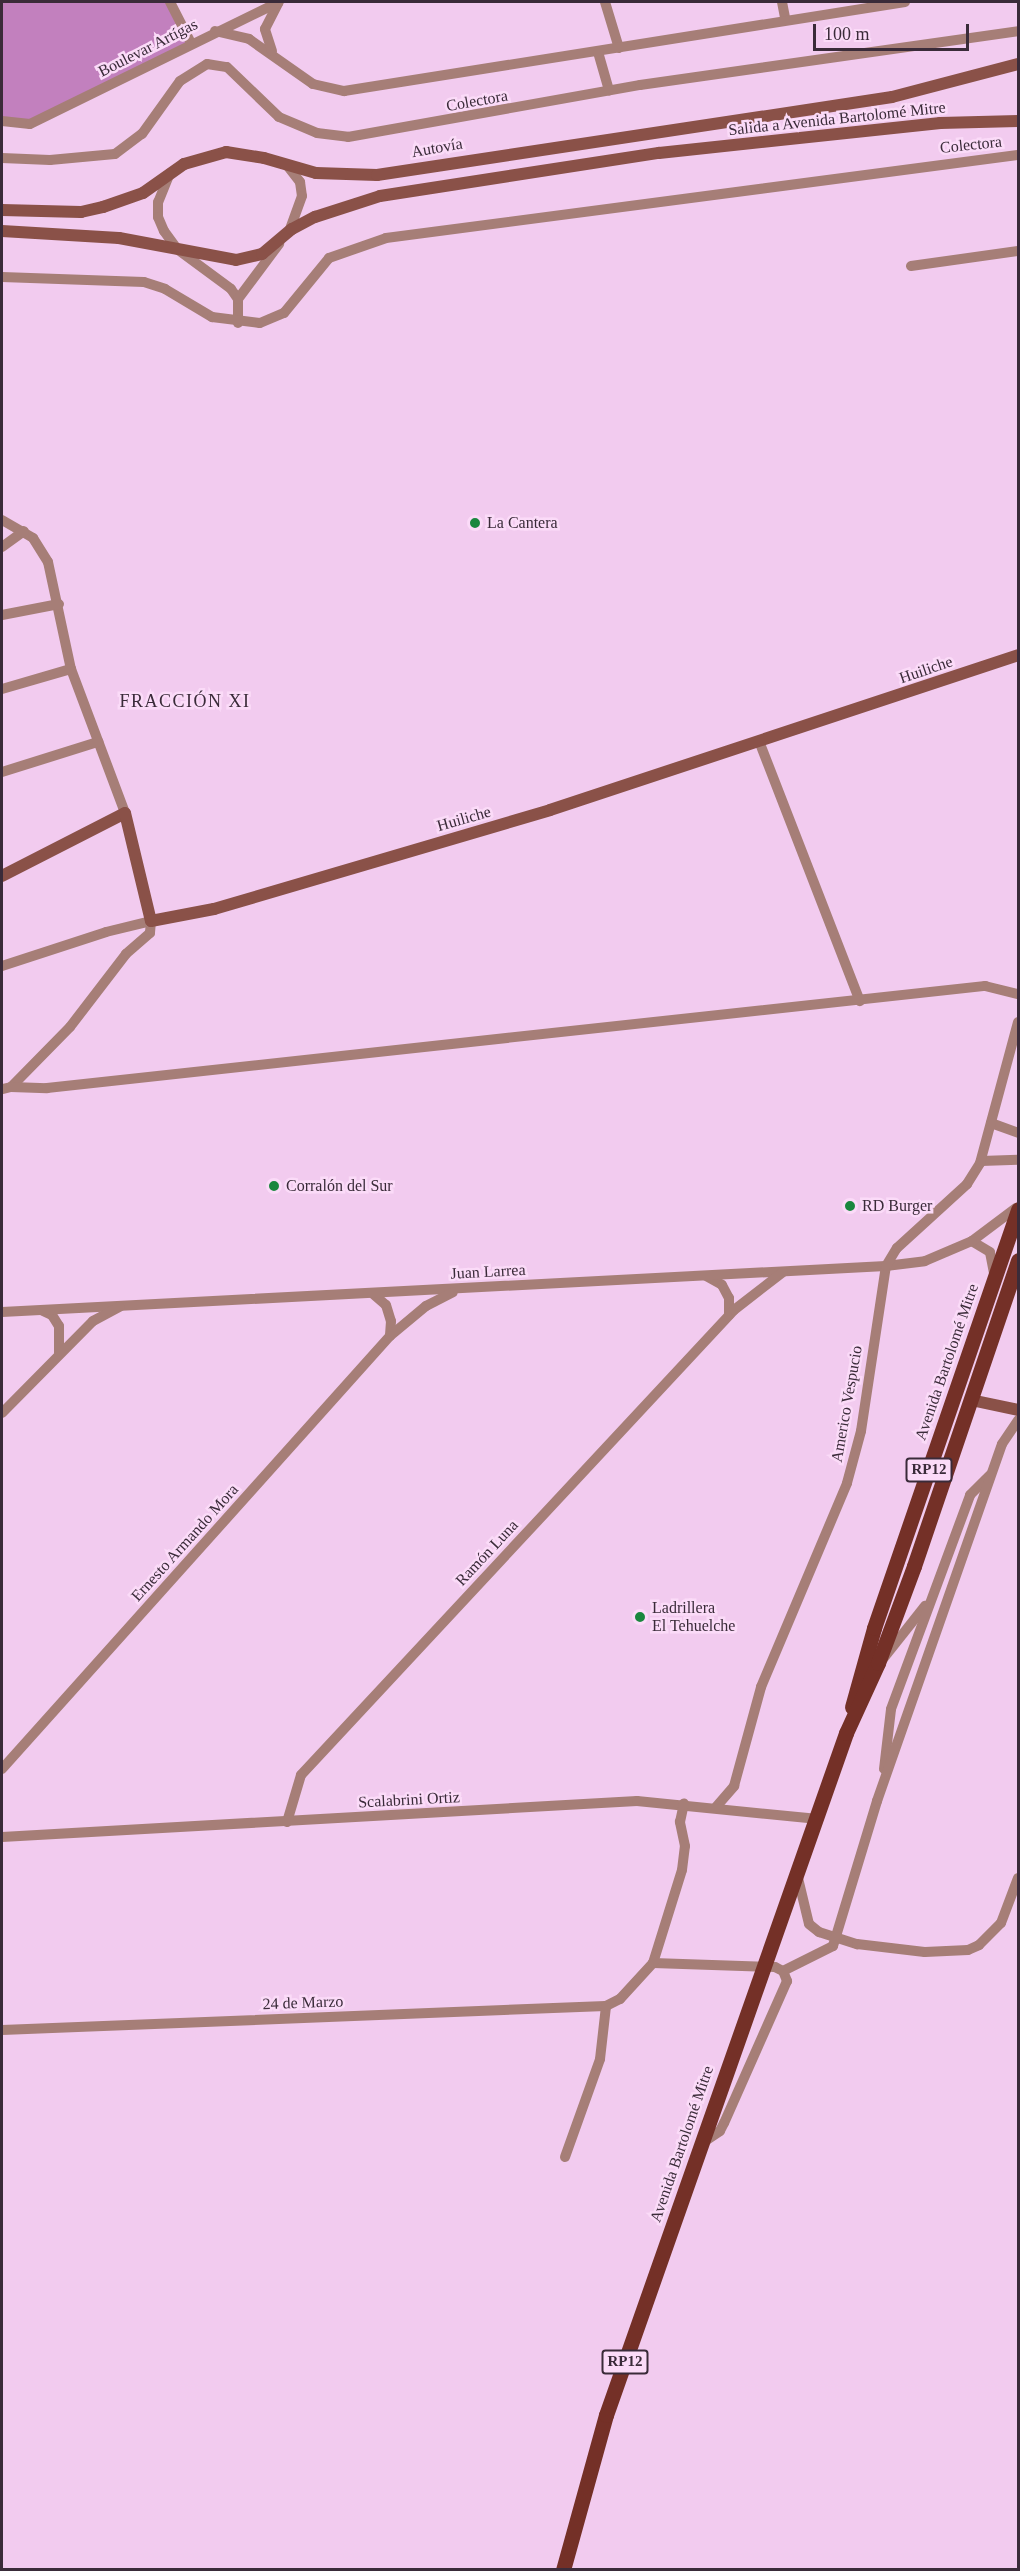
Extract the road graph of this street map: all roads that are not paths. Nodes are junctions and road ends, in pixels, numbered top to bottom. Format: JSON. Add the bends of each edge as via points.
{"nodes":[{"id":1,"x":170,"y":2,"type":"edge"},
{"id":2,"x":280,"y":2,"type":"edge"},
{"id":3,"x":605,"y":2,"type":"edge"},
{"id":4,"x":782,"y":2,"type":"edge"},
{"id":5,"x":905,"y":2,"type":"edge"},
{"id":6,"x":785,"y":18,"type":"junction"},
{"id":7,"x":215,"y":31,"type":"junction"},
{"id":8,"x":1018,"y":31,"type":"edge"},
{"id":9,"x":191,"y":43,"type":"junction"},
{"id":10,"x":619,"y":48,"type":"junction"},
{"id":11,"x":272,"y":52,"type":"junction"},
{"id":12,"x":598,"y":52,"type":"junction"},
{"id":13,"x":1018,"y":64,"type":"edge"},
{"id":14,"x":609,"y":90,"type":"junction"},
{"id":15,"x":2,"y":121,"type":"edge"},
{"id":16,"x":1018,"y":121,"type":"edge"},
{"id":17,"x":1018,"y":155,"type":"edge"},
{"id":18,"x":2,"y":158,"type":"edge"},
{"id":19,"x":286,"y":164,"type":"junction"},
{"id":20,"x":170,"y":173,"type":"junction"},
{"id":21,"x":2,"y":210,"type":"edge"},
{"id":22,"x":292,"y":229,"type":"junction"},
{"id":23,"x":2,"y":231,"type":"edge"},
{"id":24,"x":177,"y":249,"type":"junction"},
{"id":25,"x":1018,"y":251,"type":"edge"},
{"id":26,"x":911,"y":266,"type":"dead end"},
{"id":27,"x":2,"y":277,"type":"edge"},
{"id":28,"x":238,"y":299,"type":"junction"},
{"id":29,"x":237,"y":323,"type":"junction"},
{"id":30,"x":2,"y":520,"type":"edge"},
{"id":31,"x":24,"y":531,"type":"junction"},
{"id":32,"x":2,"y":548,"type":"edge"},
{"id":33,"x":59,"y":604,"type":"junction"},
{"id":34,"x":2,"y":615,"type":"edge"},
{"id":35,"x":1018,"y":655,"type":"edge"},
{"id":36,"x":71,"y":669,"type":"junction"},
{"id":37,"x":2,"y":689,"type":"edge"},
{"id":38,"x":759,"y":741,"type":"junction"},
{"id":39,"x":98,"y":742,"type":"junction"},
{"id":40,"x":2,"y":772,"type":"edge"},
{"id":41,"x":125,"y":813,"type":"junction"},
{"id":42,"x":2,"y":876,"type":"edge"},
{"id":43,"x":152,"y":921,"type":"junction"},
{"id":44,"x":2,"y":966,"type":"edge"},
{"id":45,"x":1018,"y":994,"type":"edge"},
{"id":46,"x":860,"y":1001,"type":"junction"},
{"id":47,"x":1018,"y":1022,"type":"edge"},
{"id":48,"x":6,"y":1088,"type":"edge"},
{"id":49,"x":991,"y":1123,"type":"junction"},
{"id":50,"x":1018,"y":1133,"type":"edge"},
{"id":51,"x":1018,"y":1160,"type":"edge"},
{"id":52,"x":981,"y":1161,"type":"junction"},
{"id":53,"x":1018,"y":1208,"type":"edge"},
{"id":54,"x":972,"y":1241,"type":"junction"},
{"id":55,"x":1018,"y":1260,"type":"edge"},
{"id":56,"x":886,"y":1266,"type":"junction"},
{"id":57,"x":784,"y":1272,"type":"junction"},
{"id":58,"x":706,"y":1276,"type":"junction"},
{"id":59,"x":994,"y":1283,"type":"junction"},
{"id":60,"x":465,"y":1289,"type":"junction"},
{"id":61,"x":372,"y":1293,"type":"junction"},
{"id":62,"x":121,"y":1306,"type":"junction"},
{"id":63,"x":40,"y":1310,"type":"junction"},
{"id":64,"x":2,"y":1312,"type":"edge"},
{"id":65,"x":729,"y":1315,"type":"junction"},
{"id":66,"x":390,"y":1336,"type":"junction"},
{"id":67,"x":59,"y":1353,"type":"junction"},
{"id":68,"x":971,"y":1400,"type":"junction"},
{"id":69,"x":1018,"y":1410,"type":"edge"},
{"id":70,"x":2,"y":1413,"type":"edge"},
{"id":71,"x":1018,"y":1420,"type":"edge"},
{"id":72,"x":992,"y":1473,"type":"junction"},
{"id":73,"x":934,"y":1593,"type":"junction"},
{"id":74,"x":877,"y":1666,"type":"junction"},
{"id":75,"x":846,"y":1733,"type":"junction"},
{"id":76,"x":2,"y":1769,"type":"edge"},
{"id":77,"x":883,"y":1784,"type":"junction"},
{"id":78,"x":684,"y":1803,"type":"junction"},
{"id":79,"x":716,"y":1807,"type":"junction"},
{"id":80,"x":818,"y":1819,"type":"junction"},
{"id":81,"x":287,"y":1822,"type":"junction"},
{"id":82,"x":2,"y":1837,"type":"edge"},
{"id":83,"x":797,"y":1874,"type":"junction"},
{"id":84,"x":1018,"y":1878,"type":"edge"},
{"id":85,"x":835,"y":1939,"type":"junction"},
{"id":86,"x":653,"y":1963,"type":"junction"},
{"id":87,"x":762,"y":1966,"type":"junction"},
{"id":88,"x":783,"y":1971,"type":"junction"},
{"id":89,"x":606,"y":2006,"type":"junction"},
{"id":90,"x":2,"y":2030,"type":"edge"},
{"id":91,"x":701,"y":2144,"type":"junction"},
{"id":92,"x":566,"y":2157,"type":"dead end"},
{"id":93,"x":562,"y":2570,"type":"edge"}],
"edges":[{"from":1,"to":9,"type":"street"},
{"from":2,"to":7,"type":"street","name":"Boulevar Artígas"},
{"from":2,"to":11,"type":"street","via":[[265,29]]},
{"from":3,"to":10,"type":"street"},
{"from":4,"to":6,"type":"street"},
{"from":5,"to":6,"type":"street","name":"Colectora"},
{"from":6,"to":10,"type":"street","name":"Colectora"},
{"from":7,"to":9,"type":"street","name":"Boulevar Artígas"},
{"from":7,"to":11,"type":"street","via":[[242,35]]},
{"from":8,"to":14,"type":"street","name":"Colectora"},
{"from":9,"to":15,"type":"street","name":"Boulevar Artígas","via":[[30,124]]},
{"from":10,"to":12,"type":"street","name":"Colectora"},
{"from":11,"to":12,"type":"street","name":"Colectora","via":[[303,78],[330,89],[382,87]]},
{"from":12,"to":14,"type":"street"},
{"from":13,"to":19,"type":"street","name":"Autovía","via":[[892,97],[377,175],[316,173]]},
{"from":14,"to":18,"type":"street","name":"Colectora","via":[[365,136],[335,137],[305,130],[279,117],[226,67],[207,64],[180,81],[142,134],[115,154],[60,159]]},
{"from":16,"to":22,"type":"street","name":"Salida a Avenida Bartolomé Mitre","via":[[930,124],[659,153],[380,196]]},
{"from":17,"to":29,"type":"street","name":"Colectora","via":[[386,238],[329,258],[284,313],[260,323]]},
{"from":19,"to":20,"type":"street","name":"Autovía","via":[[226,152],[184,164]]},
{"from":19,"to":22,"type":"street","via":[[300,182],[302,196]]},
{"from":20,"to":21,"type":"street","name":"Autovía","via":[[126,201],[92,210]]},
{"from":20,"to":24,"type":"street","via":[[158,202],[158,217]]},
{"from":22,"to":24,"type":"street","via":[[262,254],[244,259],[221,259]]},
{"from":22,"to":28,"type":"street"},
{"from":23,"to":24,"type":"street","via":[[100,236]]},
{"from":24,"to":28,"type":"street","via":[[222,280]]},
{"from":25,"to":26,"type":"street"},
{"from":27,"to":29,"type":"street","name":"Colectora","via":[[144,282],[165,289],[212,317]]},
{"from":28,"to":29,"type":"street"},
{"from":30,"to":31,"type":"street"},
{"from":31,"to":32,"type":"street"},
{"from":31,"to":33,"type":"street","via":[[48,562]]},
{"from":33,"to":34,"type":"street"},
{"from":33,"to":36,"type":"street"},
{"from":35,"to":38,"type":"street","name":"Huiliche"},
{"from":36,"to":37,"type":"street"},
{"from":36,"to":39,"type":"street"},
{"from":38,"to":43,"type":"street","name":"Huiliche","via":[[488,829],[214,909]]},
{"from":38,"to":46,"type":"street"},
{"from":39,"to":40,"type":"street"},
{"from":39,"to":41,"type":"street"},
{"from":41,"to":42,"type":"street"},
{"from":41,"to":43,"type":"street"},
{"from":43,"to":44,"type":"street"},
{"from":43,"to":48,"type":"street","via":[[150,933],[126,954],[70,1027]]},
{"from":45,"to":46,"type":"street","via":[[985,986]]},
{"from":46,"to":48,"type":"street","via":[[47,1088]]},
{"from":47,"to":49,"type":"street","name":"Americo Vespucio"},
{"from":49,"to":50,"type":"street"},
{"from":49,"to":52,"type":"street","name":"Americo Vespucio"},
{"from":51,"to":52,"type":"street"},
{"from":52,"to":56,"type":"street","name":"Americo Vespucio","via":[[966,1185],[897,1248]]},
{"from":53,"to":54,"type":"street","name":"Juan Larrea"},
{"from":53,"to":59,"type":"main road","name":"Avenida Bartolomé Mitre","number":"RP12"},
{"from":54,"to":56,"type":"street","name":"Juan Larrea","via":[[925,1261]]},
{"from":54,"to":59,"type":"street","via":[[990,1251]]},
{"from":55,"to":68,"type":"main road","name":"Avenida Bartolomé Mitre","number":"RP12"},
{"from":56,"to":57,"type":"street","name":"Juan Larrea"},
{"from":56,"to":79,"type":"street","name":"Americo Vespucio","via":[[861,1431],[847,1483],[761,1687],[736,1779]]},
{"from":57,"to":58,"type":"street","name":"Juan Larrea"},
{"from":57,"to":65,"type":"street","name":"Ramón Luna"},
{"from":58,"to":60,"type":"street","name":"Juan Larrea"},
{"from":58,"to":65,"type":"street","via":[[722,1285],[729,1298]]},
{"from":59,"to":75,"type":"main road","name":"Avenida Bartolomé Mitre","number":"RP12","via":[[874,1628]]},
{"from":60,"to":61,"type":"street","name":"Juan Larrea"},
{"from":60,"to":66,"type":"street","name":"Ernesto Armando Mora","via":[[442,1296]]},
{"from":61,"to":62,"type":"street","name":"Juan Larrea"},
{"from":61,"to":66,"type":"street","via":[[386,1305]]},
{"from":62,"to":63,"type":"street","name":"Juan Larrea"},
{"from":62,"to":67,"type":"street","via":[[93,1321]]},
{"from":63,"to":64,"type":"street","name":"Juan Larrea"},
{"from":63,"to":67,"type":"street","via":[[52,1315],[59,1326]]},
{"from":65,"to":81,"type":"street","name":"Ramón Luna","via":[[301,1775]]},
{"from":66,"to":76,"type":"street","name":"Ernesto Armando Mora"},
{"from":67,"to":70,"type":"street"},
{"from":68,"to":69,"type":"street"},
{"from":68,"to":74,"type":"main road","name":"Avenida Bartolomé Mitre","number":"RP12"},
{"from":71,"to":72,"type":"street","via":[[1007,1432]]},
{"from":72,"to":73,"type":"street","via":[[969,1495]]},
{"from":72,"to":77,"type":"street"},
{"from":73,"to":74,"type":"street"},
{"from":73,"to":77,"type":"street","via":[[891,1709]]},
{"from":74,"to":75,"type":"main road","name":"Avenida Bartolomé Mitre","number":"RP12"},
{"from":75,"to":80,"type":"main road","name":"Avenida Bartolomé Mitre","number":"RP12"},
{"from":77,"to":85,"type":"street"},
{"from":78,"to":79,"type":"street","name":"Scalabrini Ortiz"},
{"from":78,"to":81,"type":"street","name":"Scalabrini Ortiz","via":[[638,1801]]},
{"from":78,"to":86,"type":"street","via":[[680,1822],[685,1846],[682,1870]]},
{"from":79,"to":80,"type":"street","name":"Scalabrini Ortiz"},
{"from":80,"to":83,"type":"main road","name":"Avenida Bartolomé Mitre","number":"RP12"},
{"from":81,"to":82,"type":"street","name":"Scalabrini Ortiz"},
{"from":83,"to":85,"type":"street","via":[[809,1924]]},
{"from":83,"to":87,"type":"main road","name":"Avenida Bartolomé Mitre","number":"RP12"},
{"from":84,"to":85,"type":"street","via":[[1001,1923],[968,1950],[926,1952]]},
{"from":85,"to":88,"type":"street","via":[[826,1952]]},
{"from":86,"to":87,"type":"street"},
{"from":86,"to":89,"type":"street","via":[[620,1999]]},
{"from":87,"to":88,"type":"street"},
{"from":87,"to":91,"type":"main road","name":"Avenida Bartolomé Mitre","number":"RP12"},
{"from":88,"to":91,"type":"street","via":[[785,1991],[720,2132]]},
{"from":89,"to":90,"type":"street","name":"24 de Marzo"},
{"from":89,"to":92,"type":"street","via":[[600,2059]]},
{"from":91,"to":93,"type":"main road","name":"Avenida Bartolomé Mitre","number":"RP12","via":[[603,2425]]}]}
